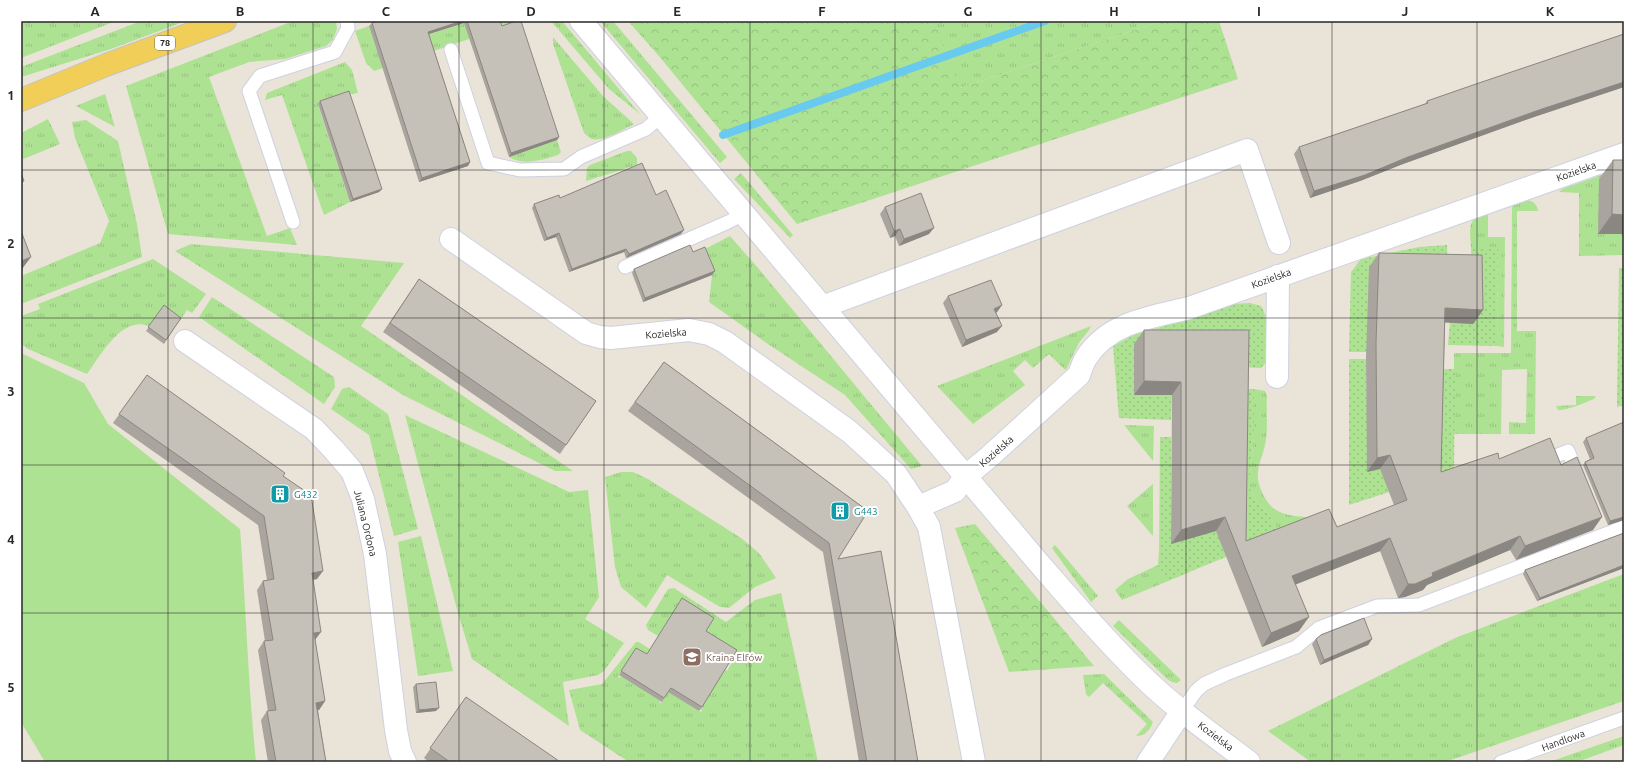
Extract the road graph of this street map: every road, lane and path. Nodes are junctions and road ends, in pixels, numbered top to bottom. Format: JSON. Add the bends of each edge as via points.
{"nodes":[{"id":1,"x":225,"y":21,"type":"edge"},
{"id":2,"x":347,"y":21,"type":"edge"},
{"id":3,"x":581,"y":21,"type":"edge"},
{"id":4,"x":451,"y":50,"type":"dead end"},
{"id":5,"x":21,"y":100,"type":"edge"},
{"id":6,"x":661,"y":116,"type":"junction"},
{"id":7,"x":1624,"y":154,"type":"edge"},
{"id":8,"x":744,"y":214,"type":"junction"},
{"id":9,"x":293,"y":222,"type":"dead end"},
{"id":10,"x":450,"y":239,"type":"dead end"},
{"id":11,"x":1279,"y":243,"type":"dead end"},
{"id":12,"x":625,"y":267,"type":"dead end"},
{"id":13,"x":1278,"y":276,"type":"junction"},
{"id":14,"x":822,"y":307,"type":"junction"},
{"id":15,"x":185,"y":341,"type":"dead end"},
{"id":16,"x":1277,"y":378,"type":"dead end"},
{"id":17,"x":1551,"y":458,"type":"edge"},
{"id":18,"x":966,"y":476,"type":"junction"},
{"id":19,"x":1582,"y":486,"type":"edge"},
{"id":20,"x":918,"y":507,"type":"junction"},
{"id":21,"x":1597,"y":520,"type":"edge"},
{"id":22,"x":1624,"y":526,"type":"edge"},
{"id":23,"x":1603,"y":534,"type":"junction"},
{"id":24,"x":1182,"y":711,"type":"junction"},
{"id":25,"x":1624,"y":718,"type":"edge"},
{"id":26,"x":405,"y":762,"type":"edge"},
{"id":27,"x":974,"y":762,"type":"edge"},
{"id":28,"x":1148,"y":762,"type":"edge"},
{"id":29,"x":1249,"y":762,"type":"edge"},
{"id":30,"x":1501,"y":762,"type":"edge"}],
"edges":[{"from":1,"to":5,"type":"main road","number":"78"},
{"from":2,"to":9,"type":"lane","via":[[348,28],[335,52],[260,76],[249,91]]},
{"from":3,"to":6,"type":"street","name":"Kozielska"},
{"from":4,"to":6,"type":"lane","via":[[488,164],[520,170],[564,168],[581,157],[646,129]]},
{"from":6,"to":8,"type":"street","name":"Kozielska"},
{"from":7,"to":13,"type":"street","name":"Kozielska"},
{"from":8,"to":12,"type":"lane"},
{"from":8,"to":14,"type":"street","name":"Kozielska"},
{"from":10,"to":20,"type":"street","name":"Kozielska","via":[[586,333],[611,338],[689,330],[709,334],[725,342],[850,432],[896,474]]},
{"from":11,"to":14,"type":"street","via":[[1247,150]]},
{"from":13,"to":16,"type":"street"},
{"from":13,"to":18,"type":"street","name":"Kozielska","via":[[1189,308],[1118,328],[1095,347],[1086,358],[1079,375]]},
{"from":14,"to":18,"type":"street","name":"Kozielska"},
{"from":15,"to":26,"type":"street","name":"Juliana Ordona","via":[[314,429],[352,471],[363,499],[375,554],[396,730]]},
{"from":17,"to":19,"type":"lane","via":[[1568,450]]},
{"from":18,"to":20,"type":"street","name":"Kozielska","via":[[955,491]]},
{"from":18,"to":24,"type":"street","name":"Kozielska","via":[[1092,624],[1140,675]]},
{"from":20,"to":27,"type":"street","name":"Kozielska","via":[[929,527]]},
{"from":21,"to":23,"type":"lane"},
{"from":22,"to":23,"type":"lane"},
{"from":23,"to":24,"type":"lane","via":[[1419,605],[1377,606],[1319,628],[1296,647],[1204,684]]},
{"from":24,"to":28,"type":"street"},
{"from":24,"to":29,"type":"street","name":"Kozielska"},
{"from":25,"to":30,"type":"lane","name":"Handlowa"}]}
